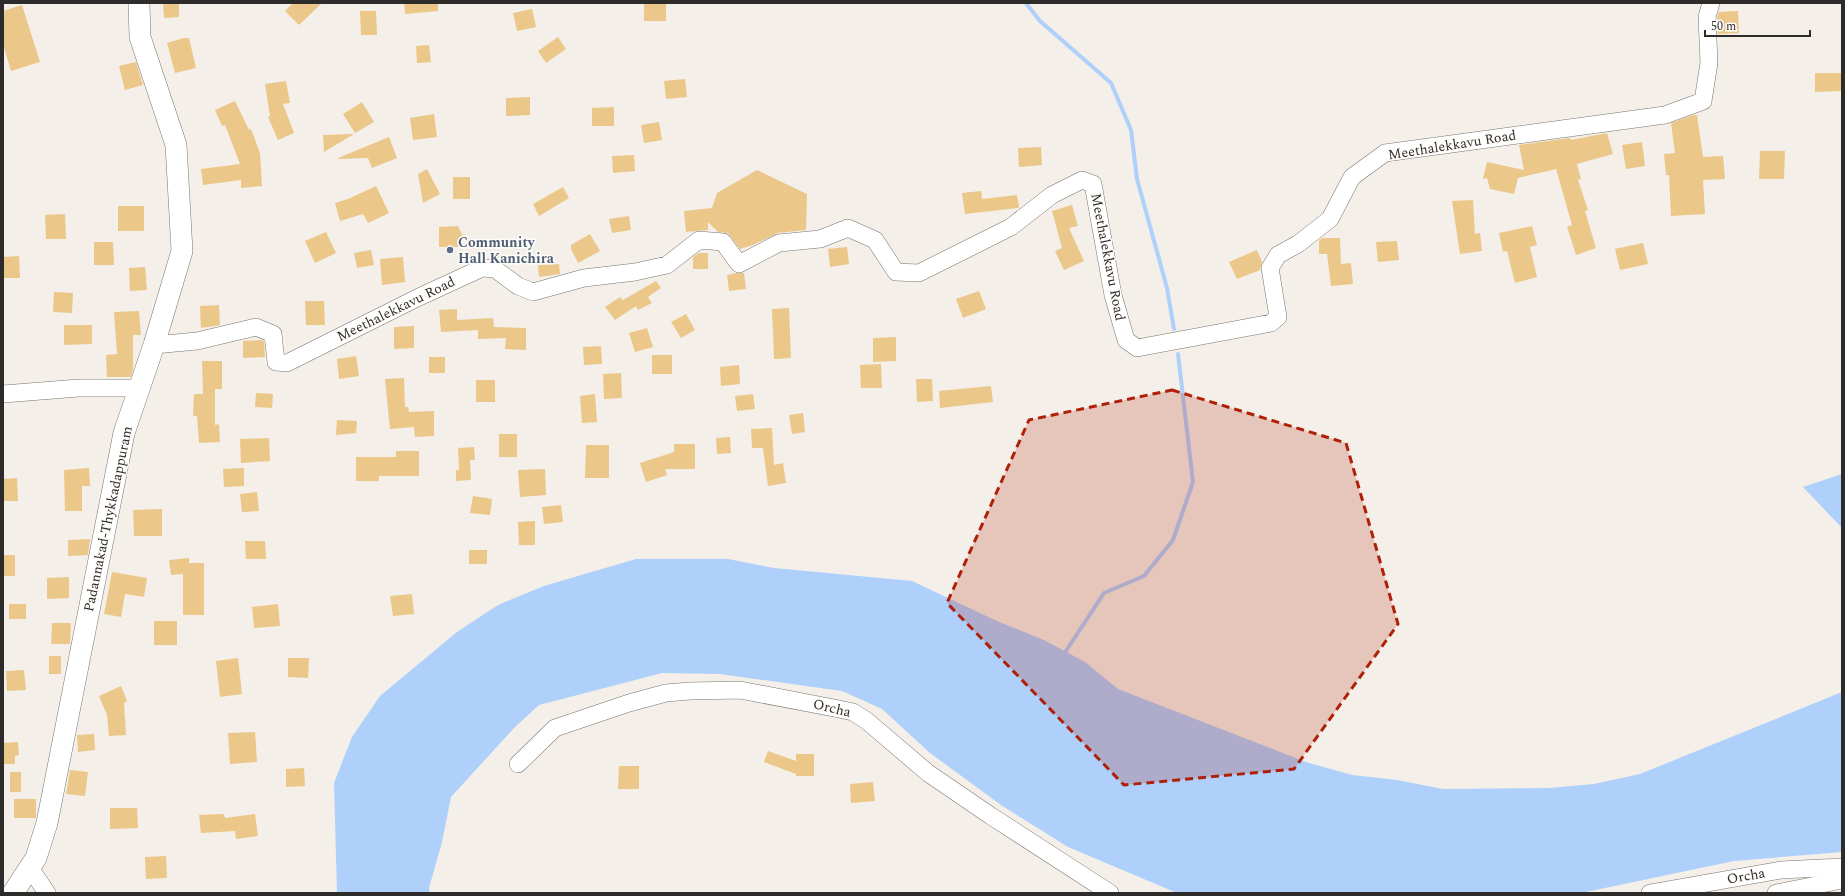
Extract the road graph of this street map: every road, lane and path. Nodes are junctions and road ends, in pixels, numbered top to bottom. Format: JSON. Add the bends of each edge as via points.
{"nodes":[{"id":1,"x":139,"y":3,"type":"edge"},
{"id":2,"x":1711,"y":3,"type":"edge"},
{"id":3,"x":154,"y":345,"type":"junction"},
{"id":4,"x":139,"y":388,"type":"junction"},
{"id":5,"x":3,"y":394,"type":"edge"},
{"id":6,"x":518,"y":764,"type":"dead end"},
{"id":7,"x":1842,"y":867,"type":"edge"},
{"id":8,"x":30,"y":868,"type":"junction"},
{"id":9,"x":1842,"y":880,"type":"edge"},
{"id":10,"x":13,"y":893,"type":"edge"},
{"id":11,"x":47,"y":893,"type":"edge"},
{"id":12,"x":1110,"y":893,"type":"edge"},
{"id":13,"x":1650,"y":893,"type":"edge"},
{"id":14,"x":1776,"y":893,"type":"edge"}],
"edges":[{"from":1,"to":3,"type":"main road","name":"Padannakad-Thykkadappuram","via":[[140,37],[176,145],[182,251]]},
{"from":2,"to":3,"type":"street","name":"Meethalekkavu Road","via":[[1707,17],[1709,63],[1703,101],[1665,115],[1385,152],[1352,177],[1330,219],[1298,244],[1278,255],[1270,268],[1278,317],[1271,323],[1137,348],[1126,340],[1113,295],[1093,184],[1082,180],[1052,195],[1011,227],[919,273],[896,272],[875,240],[848,228],[820,239],[779,243],[739,264],[722,242],[699,240],[667,265],[584,278],[533,292],[518,286],[496,269],[482,268],[287,364],[276,362],[273,334],[256,327],[197,341]]},
{"from":3,"to":4,"type":"main road","name":"Padannakad-Thykkadappuram"},
{"from":4,"to":5,"type":"street","via":[[79,388]]},
{"from":4,"to":8,"type":"main road","name":"Padannakad-Thykkadappuram","via":[[124,433],[47,823],[36,858]]},
{"from":6,"to":12,"type":"street","name":"Orcha","via":[[555,728],[666,693],[740,690],[834,708],[852,712],[867,721],[928,773]]},
{"from":7,"to":13,"type":"street","name":"Orcha","via":[[1781,870]]},
{"from":8,"to":10,"type":"main road","name":"Padannakad-Thykkadappuram"},
{"from":8,"to":11,"type":"street"},
{"from":9,"to":14,"type":"street"}]}
